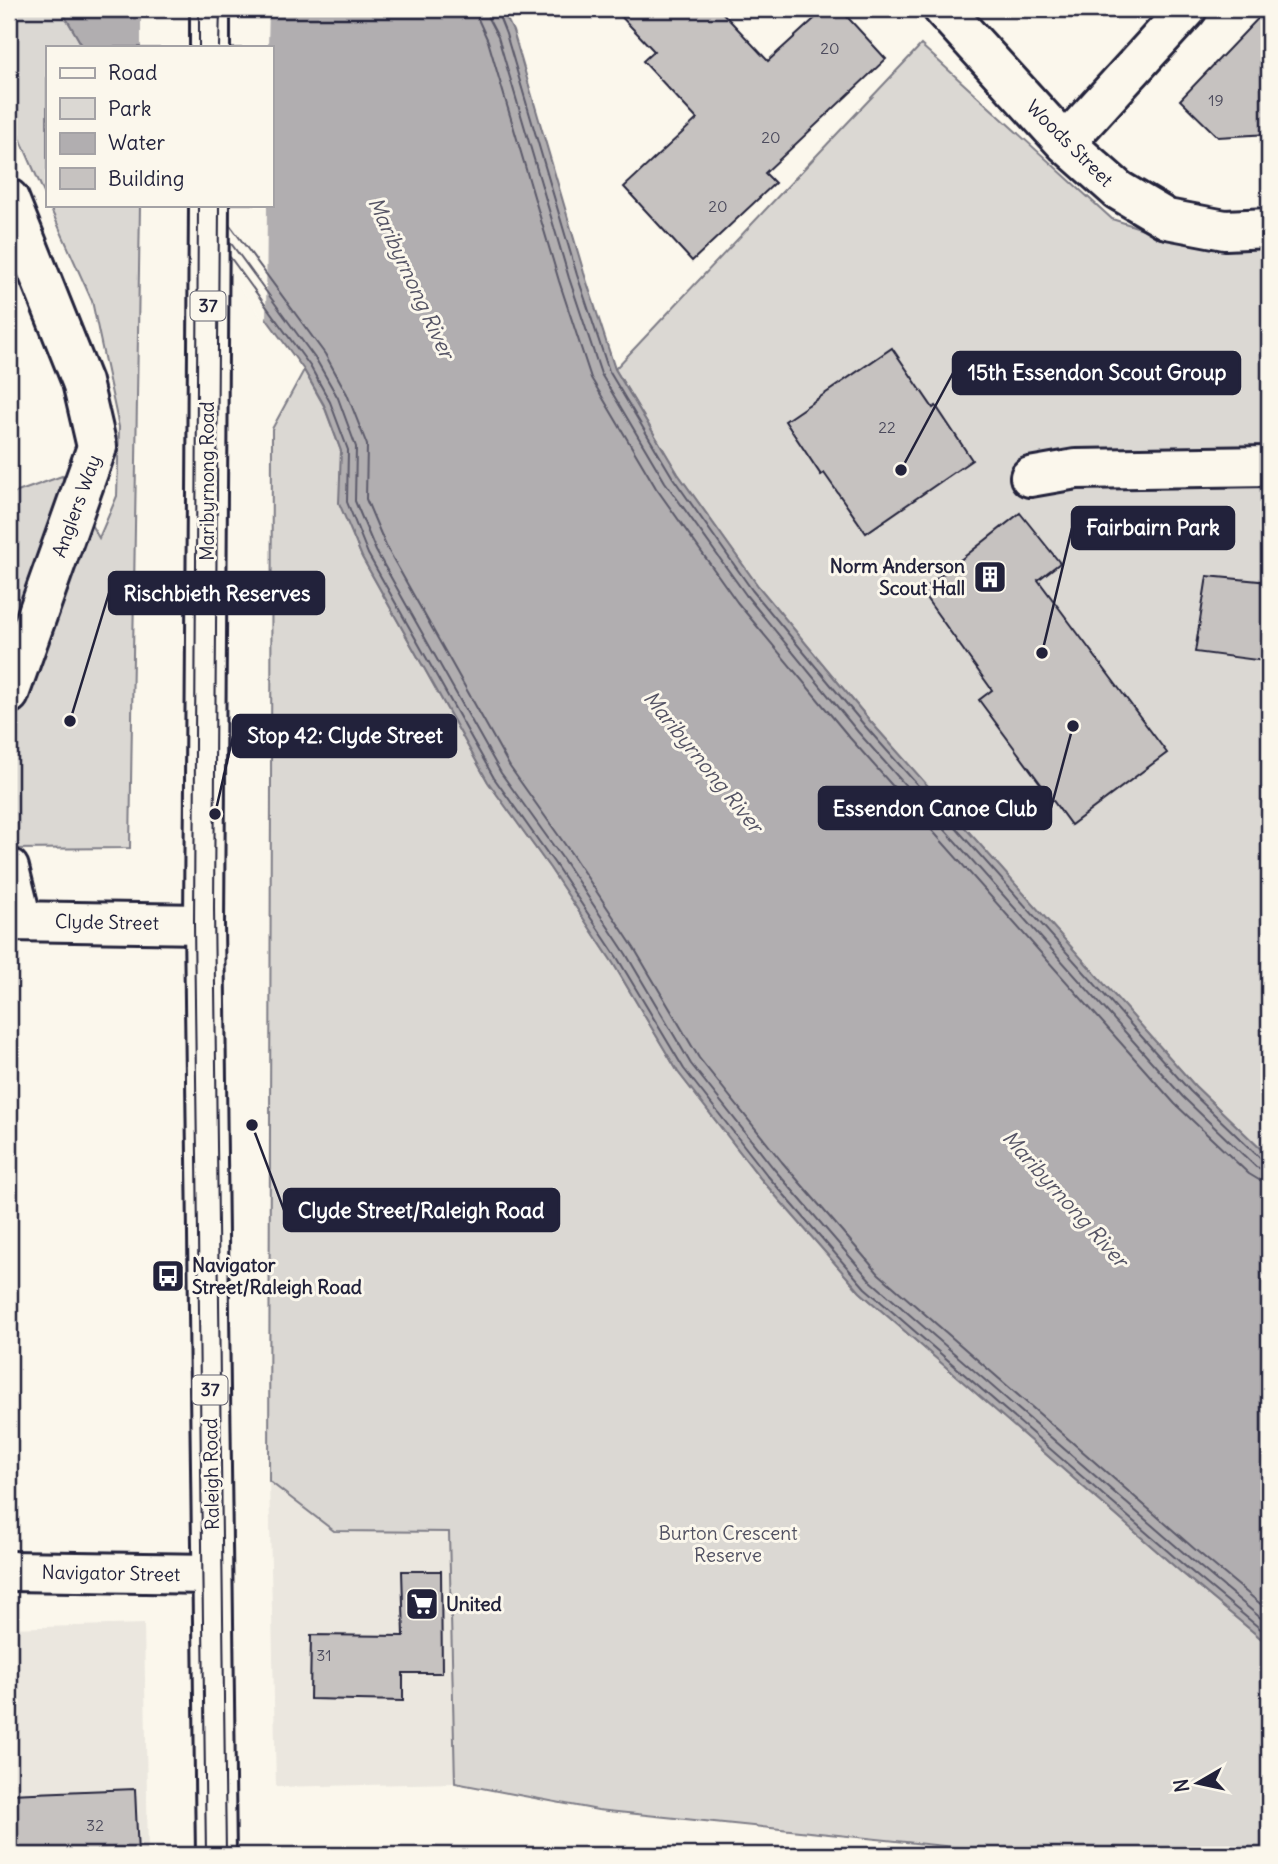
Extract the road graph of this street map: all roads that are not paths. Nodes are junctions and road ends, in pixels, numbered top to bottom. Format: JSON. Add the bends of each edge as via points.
{"nodes":[{"id":1,"x":210,"y":9,"type":"edge"},
{"id":2,"x":1187,"y":9,"type":"edge"},
{"id":3,"x":951,"y":13,"type":"edge"},
{"id":4,"x":210,"y":46,"type":"edge"},
{"id":5,"x":1065,"y":143,"type":"junction"},
{"id":6,"x":9,"y":199,"type":"edge"},
{"id":7,"x":209,"y":206,"type":"edge"},
{"id":8,"x":1269,"y":228,"type":"edge"},
{"id":9,"x":1269,"y":466,"type":"edge"},
{"id":10,"x":1030,"y":477,"type":"dead end"},
{"id":11,"x":9,"y":694,"type":"edge"},
{"id":12,"x":9,"y":868,"type":"edge"},
{"id":13,"x":15,"y":921,"type":"edge"},
{"id":14,"x":204,"y":924,"type":"junction"},
{"id":15,"x":9,"y":1571,"type":"edge"},
{"id":16,"x":212,"y":1574,"type":"junction"},
{"id":17,"x":216,"y":1855,"type":"edge"}],
"edges":[{"from":1,"to":4,"type":"main road"},
{"from":2,"to":5,"type":"main road"},
{"from":3,"to":5,"type":"main road","name":"Woods Street"},
{"from":5,"to":8,"type":"main road","name":"Woods Street","via":[[1118,190],[1167,219],[1224,230]]},
{"from":6,"to":11,"type":"main road","name":"Anglers Way","via":[[82,382],[97,447]]},
{"from":7,"to":14,"type":"main road","name":"Maribyrnong Road","number":"37"},
{"from":9,"to":10,"type":"main road","via":[[1076,469]]},
{"from":12,"to":13,"type":"main road"},
{"from":13,"to":14,"type":"main road","name":"Clyde Street"},
{"from":14,"to":16,"type":"main road","name":"Raleigh Road","number":"37"},
{"from":15,"to":16,"type":"main road","name":"Navigator Street"},
{"from":16,"to":17,"type":"main road","name":"Raleigh Road","number":"37"}]}
